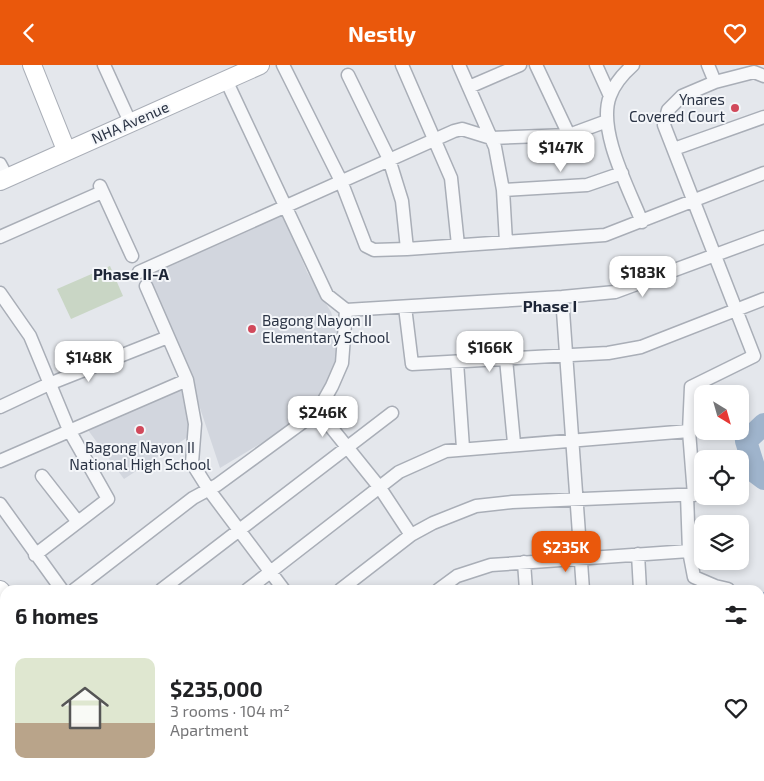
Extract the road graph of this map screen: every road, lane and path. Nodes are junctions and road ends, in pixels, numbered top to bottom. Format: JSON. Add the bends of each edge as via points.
{"nodes":[{"id":1,"x":32,"y":65,"type":"edge"},
{"id":2,"x":104,"y":65,"type":"edge"},
{"id":3,"x":260,"y":65,"type":"edge"},
{"id":4,"x":283,"y":65,"type":"edge"},
{"id":5,"x":402,"y":65,"type":"edge"},
{"id":6,"x":459,"y":65,"type":"edge"},
{"id":7,"x":520,"y":65,"type":"edge"},
{"id":8,"x":536,"y":65,"type":"edge"},
{"id":9,"x":596,"y":65,"type":"edge"},
{"id":10,"x":633,"y":65,"type":"edge"},
{"id":11,"x":708,"y":65,"type":"edge"},
{"id":12,"x":348,"y":75,"type":"dead end"},
{"id":13,"x":764,"y":76,"type":"edge"},
{"id":14,"x":226,"y":80,"type":"junction"},
{"id":15,"x":714,"y":82,"type":"junction"},
{"id":16,"x":469,"y":87,"type":"junction"},
{"id":17,"x":610,"y":96,"type":"junction"},
{"id":18,"x":764,"y":117,"type":"edge"},
{"id":19,"x":606,"y":121,"type":"junction"},
{"id":20,"x":130,"y":122,"type":"junction"},
{"id":21,"x":569,"y":135,"type":"junction"},
{"id":22,"x":491,"y":138,"type":"junction"},
{"id":23,"x":434,"y":140,"type":"junction"},
{"id":24,"x":674,"y":149,"type":"junction"},
{"id":25,"x":66,"y":150,"type":"junction"},
{"id":26,"x":389,"y":159,"type":"junction"},
{"id":27,"x":622,"y":173,"type":"junction"},
{"id":28,"x":764,"y":173,"type":"edge"},
{"id":29,"x":2,"y":174,"type":"edge"},
{"id":30,"x":341,"y":181,"type":"junction"},
{"id":31,"x":503,"y":190,"type":"junction"},
{"id":32,"x":692,"y":199,"type":"junction"},
{"id":33,"x":285,"y":208,"type":"junction"},
{"id":34,"x":642,"y":222,"type":"junction"},
{"id":35,"x":0,"y":237,"type":"edge"},
{"id":36,"x":764,"y":237,"type":"edge"},
{"id":37,"x":506,"y":242,"type":"junction"},
{"id":38,"x":458,"y":245,"type":"junction"},
{"id":39,"x":407,"y":249,"type":"junction"},
{"id":40,"x":714,"y":255,"type":"junction"},
{"id":41,"x":132,"y":256,"type":"dead end"},
{"id":42,"x":139,"y":272,"type":"dead end"},
{"id":43,"x":146,"y":286,"type":"dead end"},
{"id":44,"x":1,"y":296,"type":"edge"},
{"id":45,"x":562,"y":297,"type":"junction"},
{"id":46,"x":764,"y":299,"type":"edge"},
{"id":47,"x":405,"y":307,"type":"junction"},
{"id":48,"x":346,"y":310,"type":"junction"},
{"id":49,"x":736,"y":310,"type":"junction"},
{"id":50,"x":168,"y":337,"type":"junction"},
{"id":51,"x":566,"y":355,"type":"junction"},
{"id":52,"x":506,"y":359,"type":"junction"},
{"id":53,"x":458,"y":362,"type":"junction"},
{"id":54,"x":187,"y":380,"type":"junction"},
{"id":55,"x":49,"y":384,"type":"junction"},
{"id":56,"x":1,"y":404,"type":"edge"},
{"id":57,"x":318,"y":411,"type":"junction"},
{"id":58,"x":392,"y":413,"type":"dead end"},
{"id":59,"x":69,"y":430,"type":"junction"},
{"id":60,"x":689,"y":431,"type":"junction"},
{"id":61,"x":572,"y":439,"type":"junction"},
{"id":62,"x":514,"y":443,"type":"junction"},
{"id":63,"x":348,"y":448,"type":"junction"},
{"id":64,"x":463,"y":448,"type":"junction"},
{"id":65,"x":0,"y":461,"type":"edge"},
{"id":66,"x":42,"y":476,"type":"dead end"},
{"id":67,"x":380,"y":488,"type":"junction"},
{"id":68,"x":209,"y":490,"type":"junction"},
{"id":69,"x":694,"y":494,"type":"edge"},
{"id":70,"x":576,"y":500,"type":"junction"},
{"id":71,"x":0,"y":503,"type":"edge"},
{"id":72,"x":78,"y":522,"type":"junction"},
{"id":73,"x":238,"y":530,"type":"junction"},
{"id":74,"x":411,"y":535,"type":"junction"},
{"id":75,"x":689,"y":551,"type":"junction"},
{"id":76,"x":638,"y":554,"type":"junction"},
{"id":77,"x":35,"y":555,"type":"junction"},
{"id":78,"x":582,"y":557,"type":"junction"},
{"id":79,"x":524,"y":562,"type":"junction"},
{"id":80,"x":270,"y":572,"type":"junction"},
{"id":81,"x":58,"y":585,"type":"edge"},
{"id":82,"x":80,"y":585,"type":"edge"},
{"id":83,"x":167,"y":585,"type":"edge"},
{"id":84,"x":253,"y":585,"type":"edge"},
{"id":85,"x":280,"y":585,"type":"edge"},
{"id":86,"x":346,"y":585,"type":"edge"},
{"id":87,"x":444,"y":585,"type":"edge"},
{"id":88,"x":526,"y":585,"type":"edge"},
{"id":89,"x":583,"y":585,"type":"edge"},
{"id":90,"x":640,"y":585,"type":"edge"},
{"id":91,"x":713,"y":585,"type":"edge"}],
"edges":[{"from":1,"to":25,"type":"street"},
{"from":2,"to":20,"type":"street"},
{"from":3,"to":14,"type":"street","name":"NHA Avenue"},
{"from":4,"to":30,"type":"street"},
{"from":5,"to":23,"type":"street"},
{"from":6,"to":16,"type":"street"},
{"from":7,"to":16,"type":"street"},
{"from":8,"to":21,"type":"street"},
{"from":9,"to":17,"type":"street"},
{"from":10,"to":17,"type":"street"},
{"from":11,"to":15,"type":"street"},
{"from":12,"to":26,"type":"street"},
{"from":13,"to":15,"type":"street","via":[[754,72]]},
{"from":14,"to":20,"type":"street","name":"NHA Avenue"},
{"from":14,"to":33,"type":"street"},
{"from":15,"to":24,"type":"street","via":[[682,96],[668,110],[664,125]]},
{"from":16,"to":22,"type":"street"},
{"from":17,"to":19,"type":"street"},
{"from":18,"to":24,"type":"street"},
{"from":19,"to":21,"type":"street"},
{"from":19,"to":27,"type":"street"},
{"from":20,"to":25,"type":"street","name":"NHA Avenue"},
{"from":21,"to":22,"type":"street"},
{"from":22,"to":23,"type":"street","via":[[462,129]]},
{"from":22,"to":31,"type":"street"},
{"from":23,"to":26,"type":"street"},
{"from":23,"to":38,"type":"street","via":[[451,178]]},
{"from":24,"to":32,"type":"street"},
{"from":25,"to":29,"type":"street","name":"NHA Avenue"},
{"from":26,"to":30,"type":"street"},
{"from":26,"to":39,"type":"street","via":[[402,201]]},
{"from":27,"to":31,"type":"street","via":[[587,185]]},
{"from":27,"to":34,"type":"street"},
{"from":28,"to":32,"type":"street"},
{"from":30,"to":33,"type":"street"},
{"from":30,"to":39,"type":"street","via":[[366,246],[374,250]]},
{"from":31,"to":37,"type":"street"},
{"from":32,"to":34,"type":"street"},
{"from":32,"to":40,"type":"street"},
{"from":33,"to":42,"type":"street"},
{"from":33,"to":48,"type":"street","via":[[327,295]]},
{"from":34,"to":37,"type":"street","via":[[605,235]]},
{"from":35,"to":41,"type":"street","via":[[101,189]]},
{"from":36,"to":40,"type":"street"},
{"from":37,"to":38,"type":"street"},
{"from":38,"to":39,"type":"street"},
{"from":40,"to":45,"type":"street","via":[[616,292]]},
{"from":40,"to":49,"type":"street"},
{"from":43,"to":50,"type":"street"},
{"from":44,"to":55,"type":"street","via":[[30,336]]},
{"from":45,"to":47,"type":"street"},
{"from":45,"to":51,"type":"street"},
{"from":46,"to":49,"type":"street"},
{"from":47,"to":48,"type":"street"},
{"from":47,"to":53,"type":"street","via":[[412,364]]},
{"from":48,"to":57,"type":"street","via":[[342,363]]},
{"from":49,"to":51,"type":"street","via":[[641,347]]},
{"from":49,"to":60,"type":"street","via":[[754,356],[693,384]]},
{"from":50,"to":54,"type":"street"},
{"from":50,"to":55,"type":"street"},
{"from":51,"to":52,"type":"street"},
{"from":51,"to":61,"type":"street"},
{"from":52,"to":53,"type":"street"},
{"from":52,"to":62,"type":"street"},
{"from":53,"to":64,"type":"street"},
{"from":54,"to":59,"type":"street"},
{"from":54,"to":68,"type":"street","via":[[195,424],[192,463]]},
{"from":55,"to":56,"type":"street"},
{"from":55,"to":59,"type":"street"},
{"from":57,"to":63,"type":"street"},
{"from":57,"to":68,"type":"street"},
{"from":58,"to":63,"type":"street"},
{"from":59,"to":65,"type":"street"},
{"from":59,"to":72,"type":"street","via":[[108,499]]},
{"from":60,"to":61,"type":"street"},
{"from":60,"to":69,"type":"street"},
{"from":61,"to":62,"type":"street"},
{"from":61,"to":70,"type":"street"},
{"from":62,"to":64,"type":"street"},
{"from":63,"to":67,"type":"street"},
{"from":63,"to":73,"type":"street"},
{"from":64,"to":67,"type":"street","via":[[422,460],[399,472]]},
{"from":66,"to":72,"type":"street"},
{"from":67,"to":74,"type":"street"},
{"from":67,"to":80,"type":"street"},
{"from":68,"to":73,"type":"street"},
{"from":68,"to":82,"type":"street","via":[[193,498]]},
{"from":69,"to":70,"type":"street"},
{"from":69,"to":75,"type":"street"},
{"from":70,"to":74,"type":"street","via":[[476,506]]},
{"from":70,"to":78,"type":"street"},
{"from":71,"to":77,"type":"street"},
{"from":72,"to":77,"type":"street"},
{"from":73,"to":80,"type":"street"},
{"from":73,"to":83,"type":"street"},
{"from":74,"to":86,"type":"street"},
{"from":75,"to":76,"type":"street"},
{"from":75,"to":91,"type":"street","via":[[694,577]]},
{"from":76,"to":78,"type":"street"},
{"from":76,"to":90,"type":"street"},
{"from":77,"to":81,"type":"street"},
{"from":78,"to":79,"type":"street"},
{"from":78,"to":89,"type":"street"},
{"from":79,"to":87,"type":"street","via":[[491,565],[457,575]]},
{"from":79,"to":88,"type":"street"},
{"from":80,"to":84,"type":"street"},
{"from":80,"to":85,"type":"street"}]}
